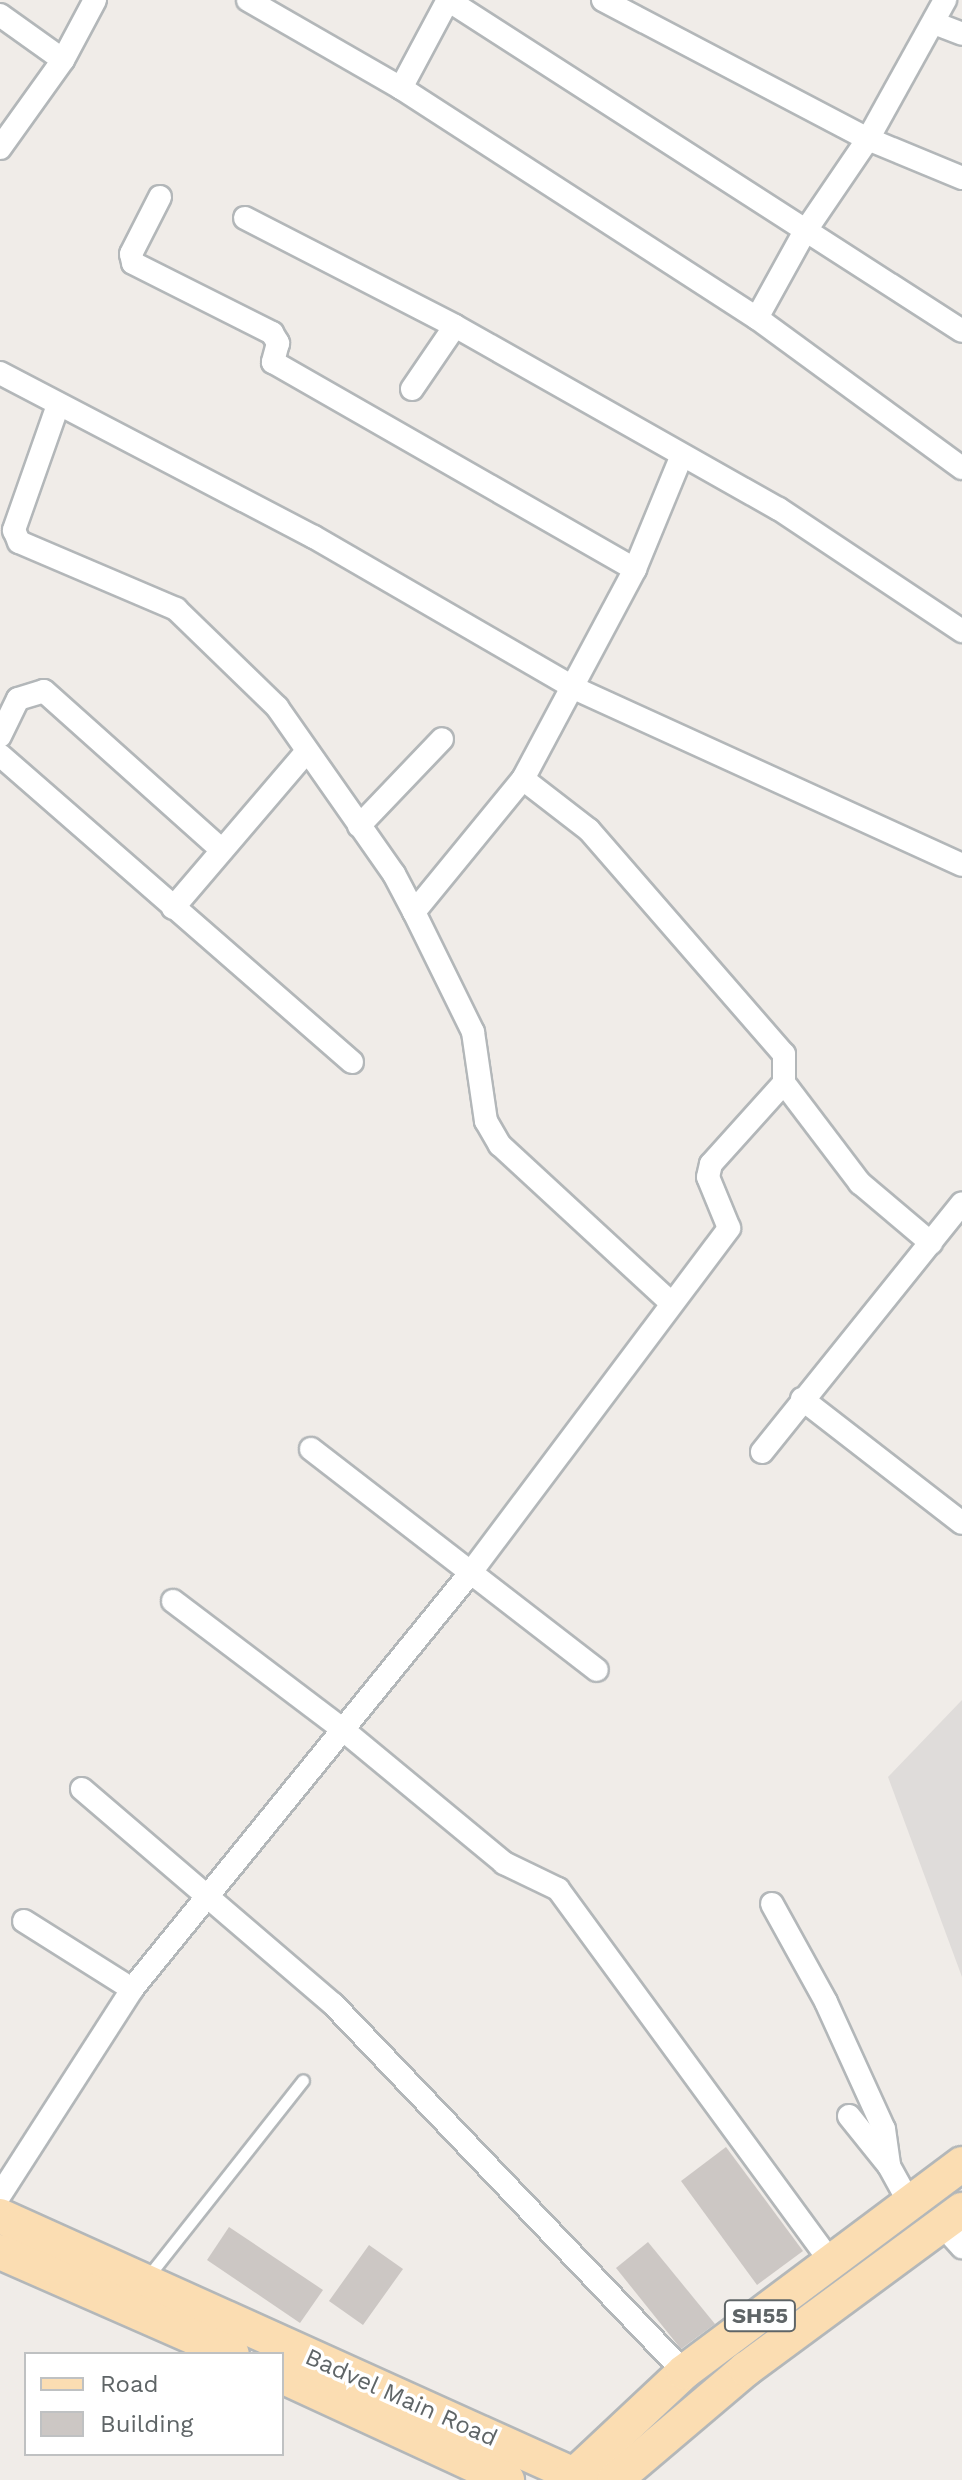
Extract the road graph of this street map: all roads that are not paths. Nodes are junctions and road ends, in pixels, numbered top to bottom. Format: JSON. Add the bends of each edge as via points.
{"nodes":[{"id":1,"x":95,"y":0,"type":"edge"},
{"id":2,"x":248,"y":0,"type":"edge"},
{"id":3,"x":945,"y":0,"type":"edge"},
{"id":4,"x":448,"y":1,"type":"edge"},
{"id":5,"x":607,"y":1,"type":"edge"},
{"id":6,"x":0,"y":15,"type":"edge"},
{"id":7,"x":934,"y":23,"type":"junction"},
{"id":8,"x":962,"y":34,"type":"edge"},
{"id":9,"x":63,"y":60,"type":"junction"},
{"id":10,"x":401,"y":88,"type":"junction"},
{"id":11,"x":7,"y":124,"type":"edge"},
{"id":12,"x":868,"y":139,"type":"junction"},
{"id":13,"x":0,"y":148,"type":"edge"},
{"id":14,"x":962,"y":178,"type":"edge"},
{"id":15,"x":160,"y":197,"type":"dead end"},
{"id":16,"x":245,"y":218,"type":"dead end"},
{"id":17,"x":804,"y":233,"type":"junction"},
{"id":18,"x":757,"y":318,"type":"junction"},
{"id":19,"x":455,"y":326,"type":"junction"},
{"id":20,"x":962,"y":331,"type":"edge"},
{"id":21,"x":0,"y":373,"type":"edge"},
{"id":22,"x":412,"y":389,"type":"dead end"},
{"id":23,"x":58,"y":405,"type":"junction"},
{"id":24,"x":682,"y":455,"type":"junction"},
{"id":25,"x":962,"y":468,"type":"edge"},
{"id":26,"x":635,"y":569,"type":"junction"},
{"id":27,"x":962,"y":631,"type":"edge"},
{"id":28,"x":574,"y":688,"type":"junction"},
{"id":29,"x":0,"y":736,"type":"edge"},
{"id":30,"x":442,"y":739,"type":"dead end"},
{"id":31,"x":307,"y":751,"type":"junction"},
{"id":32,"x":0,"y":755,"type":"edge"},
{"id":33,"x":523,"y":779,"type":"junction"},
{"id":34,"x":359,"y":826,"type":"junction"},
{"id":35,"x":221,"y":849,"type":"junction"},
{"id":36,"x":962,"y":865,"type":"edge"},
{"id":37,"x":173,"y":908,"type":"junction"},
{"id":38,"x":414,"y":912,"type":"junction"},
{"id":39,"x":352,"y":1062,"type":"dead end"},
{"id":40,"x":784,"y":1083,"type":"junction"},
{"id":41,"x":962,"y":1203,"type":"edge"},
{"id":42,"x":931,"y":1243,"type":"junction"},
{"id":43,"x":671,"y":1303,"type":"junction"},
{"id":44,"x":802,"y":1399,"type":"junction"},
{"id":45,"x":311,"y":1449,"type":"dead end"},
{"id":46,"x":762,"y":1452,"type":"dead end"},
{"id":47,"x":962,"y":1523,"type":"edge"},
{"id":48,"x":471,"y":1572,"type":"junction"},
{"id":49,"x":173,"y":1601,"type":"dead end"},
{"id":50,"x":597,"y":1670,"type":"dead end"},
{"id":51,"x":341,"y":1728,"type":"junction"},
{"id":52,"x":82,"y":1789,"type":"dead end"},
{"id":53,"x":212,"y":1896,"type":"junction"},
{"id":54,"x":772,"y":1904,"type":"dead end"},
{"id":55,"x":24,"y":1921,"type":"dead end"},
{"id":56,"x":132,"y":1989,"type":"junction"},
{"id":57,"x":303,"y":2080,"type":"dead end"},
{"id":58,"x":849,"y":2116,"type":"dead end"},
{"id":59,"x":962,"y":2164,"type":"edge"},
{"id":60,"x":889,"y":2166,"type":"junction"},
{"id":61,"x":0,"y":2195,"type":"edge"},
{"id":62,"x":910,"y":2204,"type":"junction"},
{"id":63,"x":0,"y":2216,"type":"edge"},
{"id":64,"x":955,"y":2227,"type":"edge"},
{"id":65,"x":0,"y":2252,"type":"edge"},
{"id":66,"x":832,"y":2264,"type":"junction"},
{"id":67,"x":143,"y":2283,"type":"junction"},
{"id":68,"x":227,"y":2352,"type":"edge"},
{"id":69,"x":684,"y":2372,"type":"junction"},
{"id":70,"x":284,"y":2377,"type":"edge"},
{"id":71,"x":576,"y":2479,"type":"edge"},
{"id":72,"x":507,"y":2480,"type":"edge"},
{"id":73,"x":615,"y":2480,"type":"edge"}],
"edges":[{"from":1,"to":9,"type":"street"},
{"from":2,"to":10,"type":"street"},
{"from":3,"to":7,"type":"street"},
{"from":4,"to":10,"type":"street"},
{"from":4,"to":17,"type":"street"},
{"from":5,"to":12,"type":"street"},
{"from":6,"to":9,"type":"street"},
{"from":7,"to":8,"type":"street"},
{"from":7,"to":12,"type":"street"},
{"from":9,"to":11,"type":"street"},
{"from":10,"to":18,"type":"street"},
{"from":11,"to":13,"type":"street"},
{"from":12,"to":14,"type":"street"},
{"from":12,"to":17,"type":"street"},
{"from":15,"to":26,"type":"street","via":[[131,254],[133,263],[272,333],[278,343],[273,362]]},
{"from":16,"to":19,"type":"street"},
{"from":17,"to":18,"type":"street"},
{"from":17,"to":20,"type":"street"},
{"from":18,"to":25,"type":"street"},
{"from":19,"to":22,"type":"street"},
{"from":19,"to":24,"type":"street"},
{"from":21,"to":23,"type":"street"},
{"from":23,"to":28,"type":"street","via":[[314,537]]},
{"from":23,"to":31,"type":"street","via":[[14,530],[19,542],[176,609],[277,707]]},
{"from":24,"to":26,"type":"street"},
{"from":24,"to":27,"type":"street","via":[[822,535]]},
{"from":26,"to":28,"type":"street"},
{"from":28,"to":33,"type":"street"},
{"from":28,"to":36,"type":"street"},
{"from":29,"to":35,"type":"street","via":[[18,699],[44,691]]},
{"from":30,"to":34,"type":"street"},
{"from":31,"to":34,"type":"street"},
{"from":31,"to":35,"type":"street"},
{"from":32,"to":37,"type":"street"},
{"from":33,"to":38,"type":"street"},
{"from":33,"to":40,"type":"street","via":[[589,830],[784,1054]]},
{"from":34,"to":38,"type":"street"},
{"from":35,"to":37,"type":"street"},
{"from":37,"to":39,"type":"street"},
{"from":38,"to":43,"type":"street","via":[[473,1032],[486,1121],[500,1145]]},
{"from":40,"to":42,"type":"street","via":[[860,1183]]},
{"from":40,"to":43,"type":"street","via":[[711,1164],[708,1177],[729,1228]]},
{"from":41,"to":42,"type":"street"},
{"from":42,"to":44,"type":"street"},
{"from":43,"to":48,"type":"street"},
{"from":44,"to":46,"type":"street"},
{"from":44,"to":47,"type":"street"},
{"from":45,"to":48,"type":"street"},
{"from":48,"to":50,"type":"street"},
{"from":48,"to":51,"type":"street"},
{"from":49,"to":51,"type":"street"},
{"from":51,"to":53,"type":"street"},
{"from":51,"to":66,"type":"street","via":[[504,1863],[558,1889]]},
{"from":52,"to":53,"type":"street"},
{"from":53,"to":56,"type":"street"},
{"from":53,"to":69,"type":"street","via":[[343,2014]]},
{"from":54,"to":60,"type":"street","via":[[826,2002],[884,2129]]},
{"from":55,"to":56,"type":"street"},
{"from":56,"to":61,"type":"street"},
{"from":57,"to":67,"type":"lane"},
{"from":58,"to":60,"type":"street"},
{"from":59,"to":62,"type":"main road","number":"SH55"},
{"from":60,"to":62,"type":"street"},
{"from":62,"to":66,"type":"main road","number":"SH55"},
{"from":63,"to":67,"type":"main road","name":"Badvel Main Road"},
{"from":64,"to":73,"type":"main road","via":[[746,2369]]},
{"from":65,"to":68,"type":"main road"},
{"from":66,"to":69,"type":"main road","number":"SH55"},
{"from":67,"to":71,"type":"main road","name":"Badvel Main Road"},
{"from":69,"to":71,"type":"main road","number":"SH55"},
{"from":70,"to":72,"type":"main road","name":"Badvel Main Road"}]}
